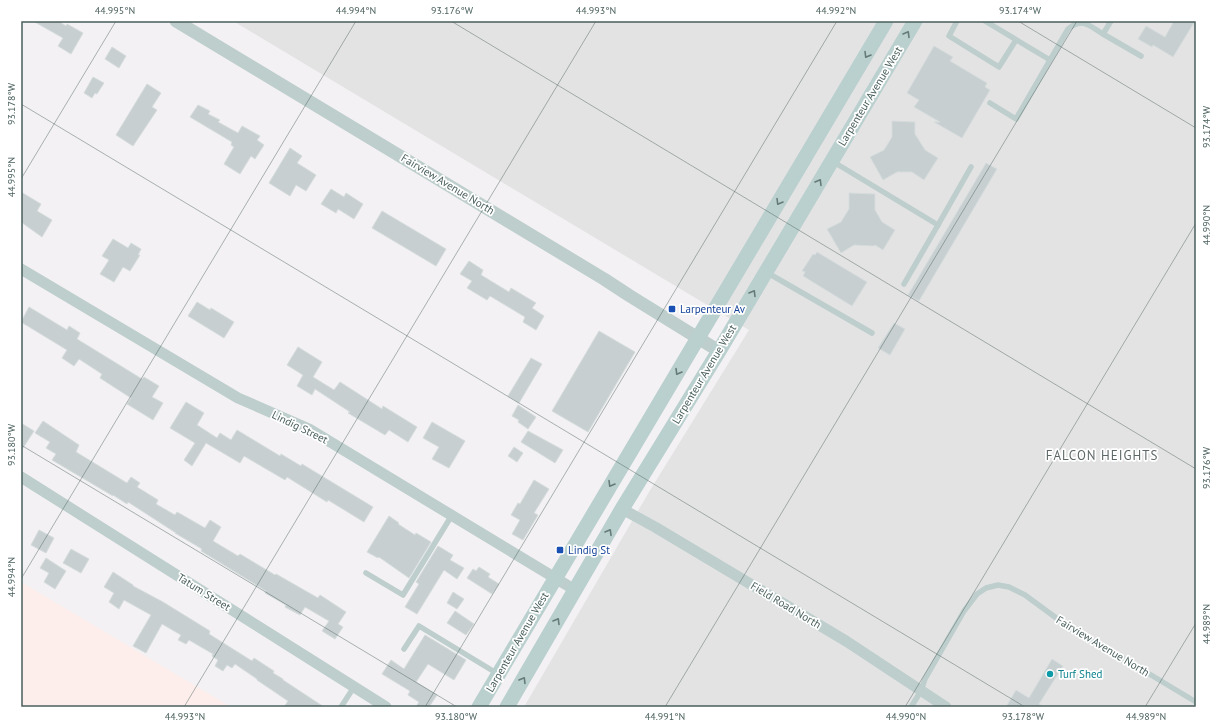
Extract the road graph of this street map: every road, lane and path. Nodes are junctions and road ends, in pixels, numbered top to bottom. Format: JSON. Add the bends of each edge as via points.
{"nodes":[{"id":1,"x":176,"y":21,"type":"edge"},
{"id":2,"x":886,"y":21,"type":"edge"},
{"id":3,"x":915,"y":21,"type":"edge"},
{"id":4,"x":957,"y":21,"type":"edge"},
{"id":5,"x":985,"y":21,"type":"edge"},
{"id":6,"x":1111,"y":21,"type":"edge"},
{"id":7,"x":1103,"y":34,"type":"junction"},
{"id":8,"x":1016,"y":40,"type":"junction"},
{"id":9,"x":1141,"y":56,"type":"dead end"},
{"id":10,"x":1050,"y":60,"type":"junction"},
{"id":11,"x":990,"y":103,"type":"dead end"},
{"id":12,"x":832,"y":161,"type":"junction"},
{"id":13,"x":971,"y":168,"type":"dead end"},
{"id":14,"x":938,"y":226,"type":"junction"},
{"id":15,"x":21,"y":269,"type":"edge"},
{"id":16,"x":766,"y":272,"type":"junction"},
{"id":17,"x":904,"y":284,"type":"dead end"},
{"id":18,"x":872,"y":333,"type":"dead end"},
{"id":19,"x":698,"y":339,"type":"junction"},
{"id":20,"x":719,"y":351,"type":"junction"},
{"id":21,"x":21,"y":477,"type":"edge"},
{"id":22,"x":622,"y":509,"type":"junction"},
{"id":23,"x":452,"y":515,"type":"junction"},
{"id":24,"x":366,"y":573,"type":"dead end"},
{"id":25,"x":555,"y":577,"type":"junction"},
{"id":26,"x":575,"y":590,"type":"junction"},
{"id":27,"x":404,"y":650,"type":"dead end"},
{"id":28,"x":498,"y":674,"type":"junction"},
{"id":29,"x":354,"y":687,"type":"junction"},
{"id":30,"x":921,"y":691,"type":"junction"},
{"id":31,"x":1196,"y":702,"type":"edge"},
{"id":32,"x":342,"y":707,"type":"edge"},
{"id":33,"x":386,"y":707,"type":"edge"},
{"id":34,"x":479,"y":707,"type":"edge"},
{"id":35,"x":507,"y":707,"type":"edge"},
{"id":36,"x":911,"y":707,"type":"edge"},
{"id":37,"x":946,"y":707,"type":"edge"}],
"edges":[{"from":1,"to":19,"type":"street","name":"Fairview Avenue North","via":[[604,279]]},
{"from":2,"to":19,"type":"main road","name":"Larpenteur Avenue West","one_way":true},
{"from":12,"to":3,"type":"main road","name":"Larpenteur Avenue West","one_way":true},
{"from":4,"to":8,"type":"lane","via":[[948,36],[999,67]]},
{"from":5,"to":8,"type":"lane"},
{"from":6,"to":7,"type":"lane"},
{"from":7,"to":9,"type":"lane"},
{"from":7,"to":10,"type":"lane","via":[[1086,24],[1074,24],[1068,29]]},
{"from":8,"to":10,"type":"lane"},
{"from":10,"to":11,"type":"lane","via":[[1016,118]]},
{"from":12,"to":14,"type":"lane"},
{"from":16,"to":12,"type":"main road","name":"Larpenteur Avenue West","one_way":true},
{"from":13,"to":14,"type":"lane"},
{"from":14,"to":17,"type":"lane"},
{"from":15,"to":23,"type":"street","name":"Lindig Street","via":[[238,398],[309,429]]},
{"from":16,"to":18,"type":"lane"},
{"from":20,"to":16,"type":"main road","name":"Larpenteur Avenue West","one_way":true},
{"from":19,"to":20,"type":"street","name":"Fairview Avenue North"},
{"from":19,"to":25,"type":"main road","name":"Larpenteur Avenue West","one_way":true},
{"from":20,"to":22,"type":"main road","name":"Larpenteur Avenue West"},
{"from":21,"to":29,"type":"street","name":"Tatum Street"},
{"from":26,"to":22,"type":"main road","name":"Larpenteur Avenue West","one_way":true},
{"from":22,"to":30,"type":"street","name":"Field Road North","via":[[846,641]]},
{"from":23,"to":24,"type":"lane","via":[[403,596]]},
{"from":23,"to":25,"type":"street","name":"Lindig Street"},
{"from":25,"to":26,"type":"street","name":"Lindig Street"},
{"from":25,"to":28,"type":"main road","name":"Larpenteur Avenue West"},
{"from":35,"to":26,"type":"main road","name":"Larpenteur Avenue West","one_way":true},
{"from":27,"to":28,"type":"lane","via":[[419,626]]},
{"from":28,"to":34,"type":"main road","name":"Larpenteur Avenue West"},
{"from":29,"to":32,"type":"lane"},
{"from":29,"to":33,"type":"street","name":"Tatum Street"},
{"from":30,"to":31,"type":"lane","name":"Fairview Avenue North","via":[[925,679],[976,594],[998,585],[1025,595],[1078,634]]},
{"from":30,"to":36,"type":"lane","name":"Fairview Avenue North"},
{"from":30,"to":37,"type":"street","name":"Field Road North"}]}
